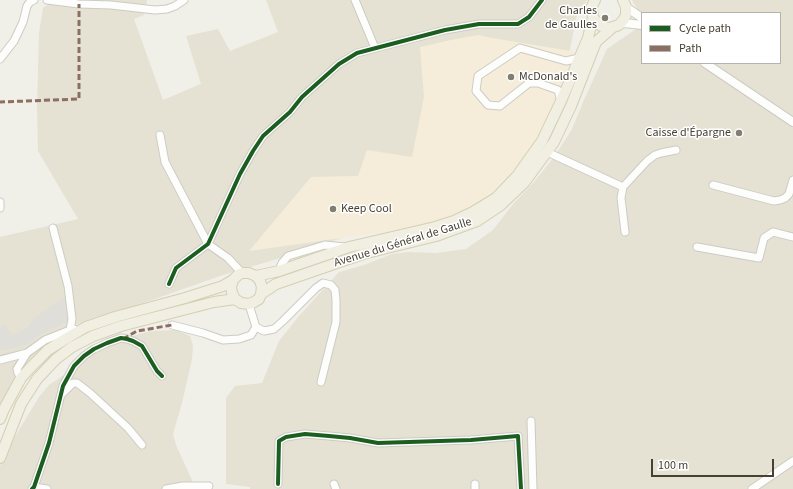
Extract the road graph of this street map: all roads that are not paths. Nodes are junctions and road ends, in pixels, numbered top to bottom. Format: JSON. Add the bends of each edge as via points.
{"nodes":[{"id":1,"x":34,"y":0,"type":"edge"},
{"id":2,"x":47,"y":0,"type":"edge"},
{"id":3,"x":184,"y":0,"type":"edge"},
{"id":4,"x":355,"y":0,"type":"edge"},
{"id":5,"x":542,"y":0,"type":"edge"},
{"id":6,"x":595,"y":0,"type":"edge"},
{"id":7,"x":625,"y":3,"type":"edge"},
{"id":8,"x":593,"y":16,"type":"junction"},
{"id":9,"x":641,"y":17,"type":"edge"},
{"id":10,"x":641,"y":25,"type":"edge"},
{"id":11,"x":616,"y":26,"type":"junction"},
{"id":12,"x":376,"y":48,"type":"junction"},
{"id":13,"x":579,"y":58,"type":"junction"},
{"id":14,"x":0,"y":59,"type":"edge"},
{"id":15,"x":706,"y":64,"type":"edge"},
{"id":16,"x":561,"y":101,"type":"junction"},
{"id":17,"x":793,"y":122,"type":"edge"},
{"id":18,"x":160,"y":135,"type":"dead end"},
{"id":19,"x":676,"y":150,"type":"dead end"},
{"id":20,"x":547,"y":152,"type":"junction"},
{"id":21,"x":793,"y":180,"type":"edge"},
{"id":22,"x":713,"y":185,"type":"dead end"},
{"id":23,"x":623,"y":187,"type":"junction"},
{"id":24,"x":0,"y":202,"type":"edge"},
{"id":25,"x":0,"y":208,"type":"edge"},
{"id":26,"x":52,"y":228,"type":"dead end"},
{"id":27,"x":625,"y":232,"type":"dead end"},
{"id":28,"x":793,"y":237,"type":"edge"},
{"id":29,"x":208,"y":244,"type":"junction"},
{"id":30,"x":697,"y":246,"type":"dead end"},
{"id":31,"x":242,"y":273,"type":"junction"},
{"id":32,"x":256,"y":276,"type":"junction"},
{"id":33,"x":233,"y":280,"type":"junction"},
{"id":34,"x":169,"y":284,"type":"dead end"},
{"id":35,"x":261,"y":294,"type":"junction"},
{"id":36,"x":235,"y":299,"type":"junction"},
{"id":37,"x":249,"y":304,"type":"junction"},
{"id":38,"x":172,"y":325,"type":"dead end"},
{"id":39,"x":86,"y":327,"type":"junction"},
{"id":40,"x":256,"y":327,"type":"junction"},
{"id":41,"x":70,"y":330,"type":"junction"},
{"id":42,"x":27,"y":353,"type":"junction"},
{"id":43,"x":0,"y":360,"type":"edge"},
{"id":44,"x":162,"y":376,"type":"dead end"},
{"id":45,"x":21,"y":378,"type":"junction"},
{"id":46,"x":321,"y":382,"type":"dead end"},
{"id":47,"x":61,"y":396,"type":"junction"},
{"id":48,"x":0,"y":419,"type":"edge"},
{"id":49,"x":531,"y":421,"type":"dead end"},
{"id":50,"x":142,"y":445,"type":"dead end"},
{"id":51,"x":0,"y":458,"type":"edge"},
{"id":52,"x":793,"y":461,"type":"edge"},
{"id":53,"x":278,"y":484,"type":"dead end"},
{"id":54,"x":209,"y":486,"type":"dead end"},
{"id":55,"x":33,"y":488,"type":"edge"},
{"id":56,"x":47,"y":489,"type":"edge"},
{"id":57,"x":166,"y":489,"type":"edge"},
{"id":58,"x":521,"y":489,"type":"edge"},
{"id":59,"x":533,"y":489,"type":"edge"},
{"id":60,"x":752,"y":489,"type":"edge"}],
"edges":[{"from":1,"to":14,"type":"street","via":[[27,6],[14,40]]},
{"from":2,"to":3,"type":"street","via":[[167,10]]},
{"from":4,"to":12,"type":"street"},
{"from":5,"to":12,"type":"street","via":[[529,17],[518,24],[465,26]]},
{"from":6,"to":8,"type":"main road","name":"Avenue du Général de Gaulle","via":[[592,6]]},
{"from":7,"to":9,"type":"street"},
{"from":7,"to":11,"type":"main road","via":[[626,15]]},
{"from":8,"to":11,"type":"main road","via":[[601,26]]},
{"from":8,"to":13,"type":"main road","name":"Avenue du Général de Gaulle","via":[[588,38]]},
{"from":10,"to":11,"type":"street","via":[[624,23]]},
{"from":11,"to":20,"type":"main road","name":"Avenue du Général de Gaulle","via":[[596,42],[554,142]]},
{"from":12,"to":29,"type":"street","via":[[357,53],[339,64],[264,136],[240,174]]},
{"from":13,"to":16,"type":"main road","name":"Avenue du Général de Gaulle"},
{"from":13,"to":16,"type":"street","via":[[566,62],[520,48],[478,76],[476,91],[488,105],[500,106],[529,83],[538,82],[558,90]]},
{"from":15,"to":17,"type":"street"},
{"from":16,"to":32,"type":"main road","name":"Avenue du Général de Gaulle","via":[[542,141],[517,176],[496,198],[473,212],[435,227],[349,247],[279,271]]},
{"from":18,"to":29,"type":"street","via":[[165,162]]},
{"from":19,"to":23,"type":"street","via":[[658,154],[647,161]]},
{"from":20,"to":23,"type":"street"},
{"from":20,"to":35,"type":"main road","name":"Avenue du Général de Gaulle","via":[[524,183],[501,205],[477,221],[436,236],[363,254],[276,284]]},
{"from":21,"to":22,"type":"street","via":[[789,194],[774,202]]},
{"from":23,"to":27,"type":"street","via":[[621,198]]},
{"from":24,"to":25,"type":"street"},
{"from":26,"to":41,"type":"street","via":[[68,286],[72,319]]},
{"from":28,"to":30,"type":"street","via":[[773,232],[764,238],[759,258]]},
{"from":29,"to":31,"type":"street","via":[[228,258]]},
{"from":29,"to":34,"type":"street","via":[[176,268]]},
{"from":31,"to":32,"type":"main road","name":"Avenue du Général de Gaulle"},
{"from":31,"to":33,"type":"main road"},
{"from":32,"to":35,"type":"main road","via":[[262,287]]},
{"from":33,"to":36,"type":"main road","via":[[231,287]]},
{"from":33,"to":39,"type":"main road","via":[[223,286],[186,298]]},
{"from":35,"to":37,"type":"main road","name":"Avenue du Général de Gaulle","via":[[259,299]]},
{"from":36,"to":37,"type":"main road","via":[[241,304]]},
{"from":36,"to":51,"type":"main road","via":[[121,326],[72,347],[37,379],[21,404]]},
{"from":37,"to":40,"type":"street"},
{"from":38,"to":40,"type":"street","via":[[223,340],[250,335]]},
{"from":39,"to":41,"type":"street"},
{"from":39,"to":45,"type":"main road","via":[[48,350]]},
{"from":40,"to":46,"type":"street","via":[[264,331],[274,329],[316,288],[323,283],[330,284],[335,290],[336,322]]},
{"from":41,"to":42,"type":"street","via":[[44,340]]},
{"from":42,"to":43,"type":"street"},
{"from":42,"to":45,"type":"street","via":[[17,369]]},
{"from":44,"to":47,"type":"street","via":[[142,346],[121,338],[84,356],[74,366],[63,386]]},
{"from":45,"to":48,"type":"main road"},
{"from":47,"to":50,"type":"street","via":[[73,383],[77,383],[128,428]]},
{"from":47,"to":55,"type":"street","via":[[49,443]]},
{"from":49,"to":59,"type":"street"},
{"from":52,"to":60,"type":"street"},
{"from":53,"to":58,"type":"street","via":[[279,441],[286,436],[306,434],[378,443],[518,436]]},
{"from":54,"to":57,"type":"street"},
{"from":55,"to":56,"type":"street"}]}
